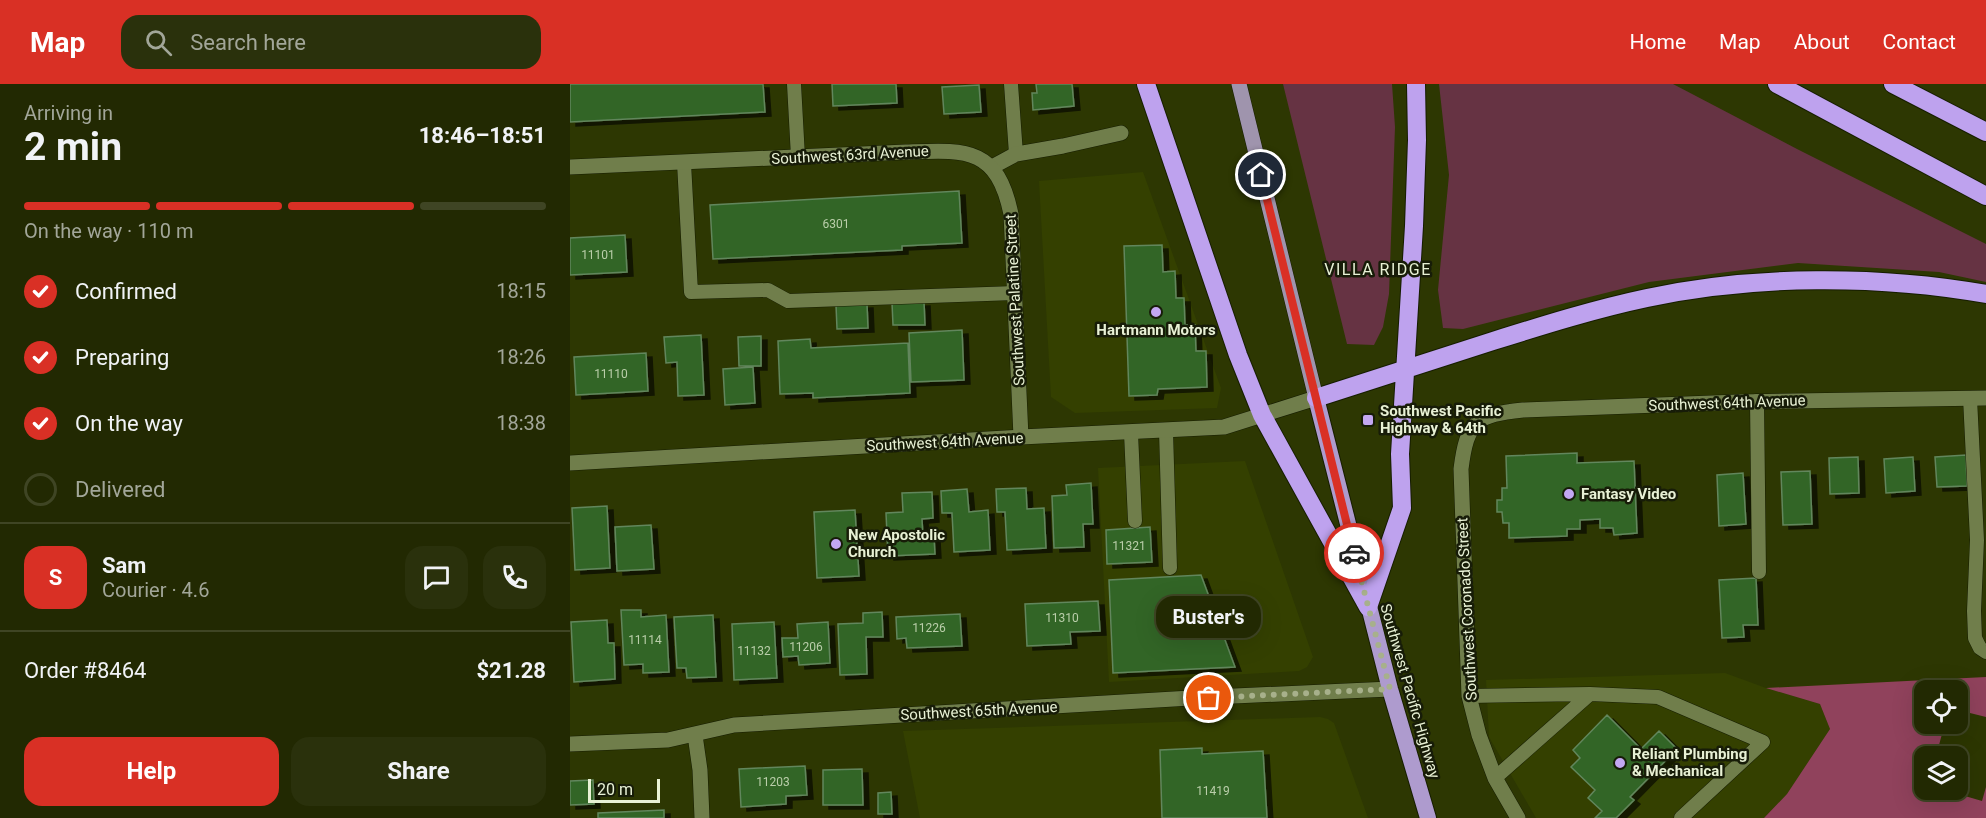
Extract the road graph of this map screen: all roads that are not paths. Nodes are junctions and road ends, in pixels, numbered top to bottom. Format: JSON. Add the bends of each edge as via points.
{"nodes":[{"id":1,"x":794,"y":84,"type":"edge"},
{"id":2,"x":1011,"y":84,"type":"edge"},
{"id":3,"x":1146,"y":84,"type":"edge"},
{"id":4,"x":1239,"y":84,"type":"edge"},
{"id":5,"x":1416,"y":84,"type":"edge"},
{"id":6,"x":1778,"y":84,"type":"edge"},
{"id":7,"x":1893,"y":84,"type":"edge"},
{"id":8,"x":1986,"y":132,"type":"edge"},
{"id":9,"x":1121,"y":133,"type":"dead end"},
{"id":10,"x":1016,"y":154,"type":"junction"},
{"id":11,"x":798,"y":157,"type":"junction"},
{"id":12,"x":684,"y":163,"type":"junction"},
{"id":13,"x":570,"y":167,"type":"edge"},
{"id":14,"x":992,"y":168,"type":"junction"},
{"id":15,"x":1986,"y":196,"type":"edge"},
{"id":16,"x":1016,"y":293,"type":"junction"},
{"id":17,"x":1986,"y":294,"type":"edge"},
{"id":18,"x":1404,"y":369,"type":"junction"},
{"id":19,"x":1316,"y":398,"type":"junction"},
{"id":20,"x":1970,"y":398,"type":"junction"},
{"id":21,"x":1986,"y":398,"type":"edge"},
{"id":22,"x":1757,"y":401,"type":"junction"},
{"id":23,"x":1262,"y":415,"type":"junction"},
{"id":24,"x":1472,"y":427,"type":"joint"},
{"id":25,"x":1166,"y":431,"type":"junction"},
{"id":26,"x":1131,"y":433,"type":"junction"},
{"id":27,"x":1021,"y":437,"type":"junction"},
{"id":28,"x":570,"y":463,"type":"edge"},
{"id":29,"x":1136,"y":521,"type":"dead end"},
{"id":30,"x":1170,"y":568,"type":"dead end"},
{"id":31,"x":1759,"y":572,"type":"dead end"},
{"id":32,"x":1368,"y":607,"type":"junction"},
{"id":33,"x":1986,"y":652,"type":"edge"},
{"id":34,"x":1390,"y":689,"type":"junction"},
{"id":35,"x":1590,"y":694,"type":"junction"},
{"id":36,"x":1469,"y":696,"type":"junction"},
{"id":37,"x":695,"y":735,"type":"junction"},
{"id":38,"x":570,"y":744,"type":"edge"},
{"id":39,"x":1495,"y":778,"type":"junction"},
{"id":40,"x":702,"y":818,"type":"edge"},
{"id":41,"x":1428,"y":818,"type":"edge"},
{"id":42,"x":1518,"y":818,"type":"edge"},
{"id":43,"x":1681,"y":818,"type":"edge"}],
"edges":[{"from":1,"to":11,"type":"lane"},
{"from":2,"to":10,"type":"lane"},
{"from":3,"to":23,"type":"highway"},
{"from":4,"to":19,"type":"main road"},
{"from":5,"to":18,"type":"highway","via":[[1414,226]]},
{"from":6,"to":15,"type":"highway"},
{"from":7,"to":8,"type":"highway"},
{"from":9,"to":10,"type":"street"},
{"from":10,"to":14,"type":"street"},
{"from":11,"to":12,"type":"street","name":"Southwest 63rd Avenue"},
{"from":11,"to":14,"type":"street","name":"Southwest 63rd Avenue","via":[[961,151]]},
{"from":12,"to":13,"type":"street","name":"Southwest 63rd Avenue"},
{"from":12,"to":16,"type":"lane","via":[[691,292],[768,290],[788,301]]},
{"from":14,"to":16,"type":"street","name":"Southwest Palatine Street","via":[[1004,187],[1011,214]]},
{"from":16,"to":27,"type":"street","name":"Southwest Palatine Street"},
{"from":17,"to":18,"type":"highway","via":[[1935,286],[1850,281],[1718,287],[1648,297],[1570,316]]},
{"from":18,"to":19,"type":"highway"},
{"from":18,"to":32,"type":"highway","via":[[1402,508]]},
{"from":19,"to":23,"type":"street","name":"Southwest 64th Avenue"},
{"from":19,"to":32,"type":"highway","name":"Southwest Pacific Highway"},
{"from":20,"to":21,"type":"street","name":"Southwest 64th Avenue"},
{"from":20,"to":22,"type":"street","name":"Southwest 64th Avenue"},
{"from":20,"to":33,"type":"lane","via":[[1977,540],[1974,611],[1976,638]]},
{"from":22,"to":24,"type":"street","name":"Southwest 64th Avenue","via":[[1523,410],[1496,413]]},
{"from":22,"to":31,"type":"lane"},
{"from":23,"to":25,"type":"street","name":"Southwest 64th Avenue","via":[[1224,427]]},
{"from":23,"to":32,"type":"highway"},
{"from":24,"to":36,"type":"street","name":"Southwest Coronado Street","via":[[1466,438],[1461,469]]},
{"from":25,"to":26,"type":"street","name":"Southwest 64th Avenue"},
{"from":25,"to":30,"type":"lane"},
{"from":26,"to":27,"type":"street","name":"Southwest 64th Avenue"},
{"from":26,"to":29,"type":"lane"},
{"from":27,"to":28,"type":"street","name":"Southwest 64th Avenue"},
{"from":32,"to":34,"type":"highway","name":"Southwest Pacific Highway"},
{"from":34,"to":37,"type":"street","name":"Southwest 65th Avenue","via":[[734,725]]},
{"from":34,"to":41,"type":"highway","name":"Southwest Pacific Highway"},
{"from":35,"to":36,"type":"lane"},
{"from":35,"to":39,"type":"lane"},
{"from":35,"to":43,"type":"lane","via":[[1658,697],[1763,741]]},
{"from":36,"to":39,"type":"street","name":"Southwest Coronado Street"},
{"from":37,"to":38,"type":"street","name":"Southwest 65th Avenue","via":[[668,740]]},
{"from":37,"to":40,"type":"street"},
{"from":39,"to":42,"type":"street","name":"Southwest Coronado Street"}]}
